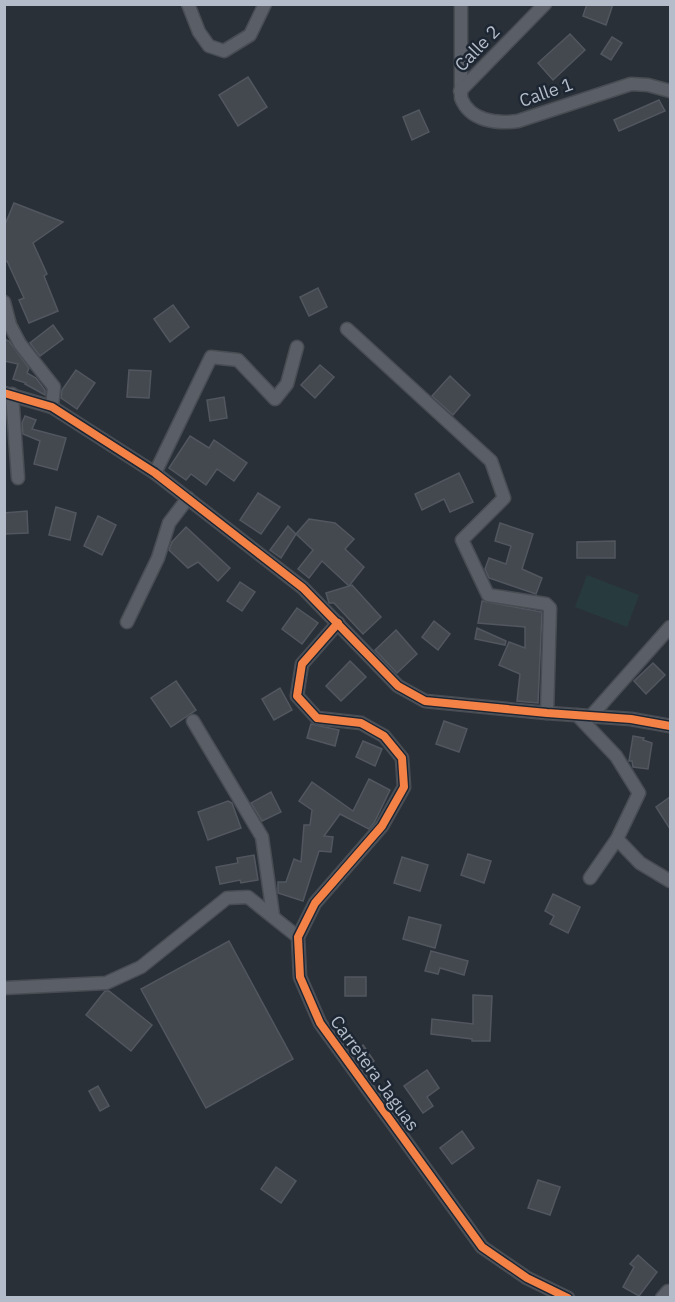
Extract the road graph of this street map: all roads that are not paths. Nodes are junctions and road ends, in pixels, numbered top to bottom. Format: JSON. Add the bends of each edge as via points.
{"nodes":[{"id":1,"x":188,"y":4,"type":"edge"},
{"id":2,"x":265,"y":4,"type":"edge"},
{"id":3,"x":461,"y":4,"type":"edge"},
{"id":4,"x":545,"y":4,"type":"edge"},
{"id":5,"x":460,"y":91,"type":"junction"},
{"id":6,"x":670,"y":91,"type":"edge"},
{"id":7,"x":4,"y":302,"type":"edge"},
{"id":8,"x":347,"y":329,"type":"dead end"},
{"id":9,"x":297,"y":347,"type":"dead end"},
{"id":10,"x":8,"y":394,"type":"edge"},
{"id":11,"x":52,"y":407,"type":"junction"},
{"id":12,"x":155,"y":473,"type":"junction"},
{"id":13,"x":18,"y":478,"type":"dead end"},
{"id":14,"x":188,"y":498,"type":"junction"},
{"id":15,"x":127,"y":622,"type":"dead end"},
{"id":16,"x":338,"y":623,"type":"junction"},
{"id":17,"x":670,"y":627,"type":"edge"},
{"id":18,"x":547,"y":713,"type":"junction"},
{"id":19,"x":577,"y":715,"type":"junction"},
{"id":20,"x":591,"y":716,"type":"junction"},
{"id":21,"x":193,"y":721,"type":"dead end"},
{"id":22,"x":670,"y":726,"type":"edge"},
{"id":23,"x":617,"y":839,"type":"junction"},
{"id":24,"x":590,"y":878,"type":"dead end"},
{"id":25,"x":670,"y":881,"type":"edge"},
{"id":26,"x":273,"y":915,"type":"junction"},
{"id":27,"x":298,"y":937,"type":"junction"},
{"id":28,"x":4,"y":988,"type":"edge"},
{"id":29,"x":670,"y":1291,"type":"edge"},
{"id":30,"x":568,"y":1298,"type":"edge"},
{"id":31,"x":662,"y":1298,"type":"edge"}],
"edges":[{"from":1,"to":2,"type":"street","via":[[209,46],[224,51],[250,35]]},
{"from":3,"to":5,"type":"street"},
{"from":4,"to":5,"type":"street","name":"Calle 2"},
{"from":5,"to":6,"type":"street","name":"Calle 1","via":[[470,113],[508,122],[622,85],[648,85]]},
{"from":7,"to":11,"type":"street","via":[[20,344],[54,387]]},
{"from":8,"to":18,"type":"street","via":[[491,461],[504,498],[462,540],[488,595],[546,604],[550,608]]},
{"from":9,"to":12,"type":"street","via":[[287,384],[275,399],[238,360],[211,357]]},
{"from":10,"to":11,"type":"street"},
{"from":10,"to":13,"type":"street"},
{"from":11,"to":12,"type":"street"},
{"from":12,"to":14,"type":"street"},
{"from":14,"to":15,"type":"street","via":[[169,523],[158,558]]},
{"from":14,"to":16,"type":"street","via":[[303,588]]},
{"from":16,"to":18,"type":"street","via":[[398,686],[425,700]]},
{"from":16,"to":27,"type":"street","name":"Carretera Jaguas","via":[[302,664],[297,696],[317,717],[362,723],[384,736],[402,758],[404,787],[382,826],[315,903]]},
{"from":17,"to":20,"type":"street"},
{"from":18,"to":19,"type":"street"},
{"from":19,"to":20,"type":"street"},
{"from":19,"to":23,"type":"street","via":[[616,756],[639,794]]},
{"from":20,"to":22,"type":"street"},
{"from":21,"to":26,"type":"street","via":[[262,837]]},
{"from":23,"to":24,"type":"street"},
{"from":23,"to":25,"type":"street","via":[[640,863]]},
{"from":26,"to":27,"type":"street"},
{"from":26,"to":28,"type":"street","via":[[248,897],[227,898],[141,967],[106,983]]},
{"from":27,"to":30,"type":"street","name":"Carretera Jaguas","via":[[300,977],[320,1023],[482,1247],[527,1278]]},
{"from":29,"to":31,"type":"street"}]}
